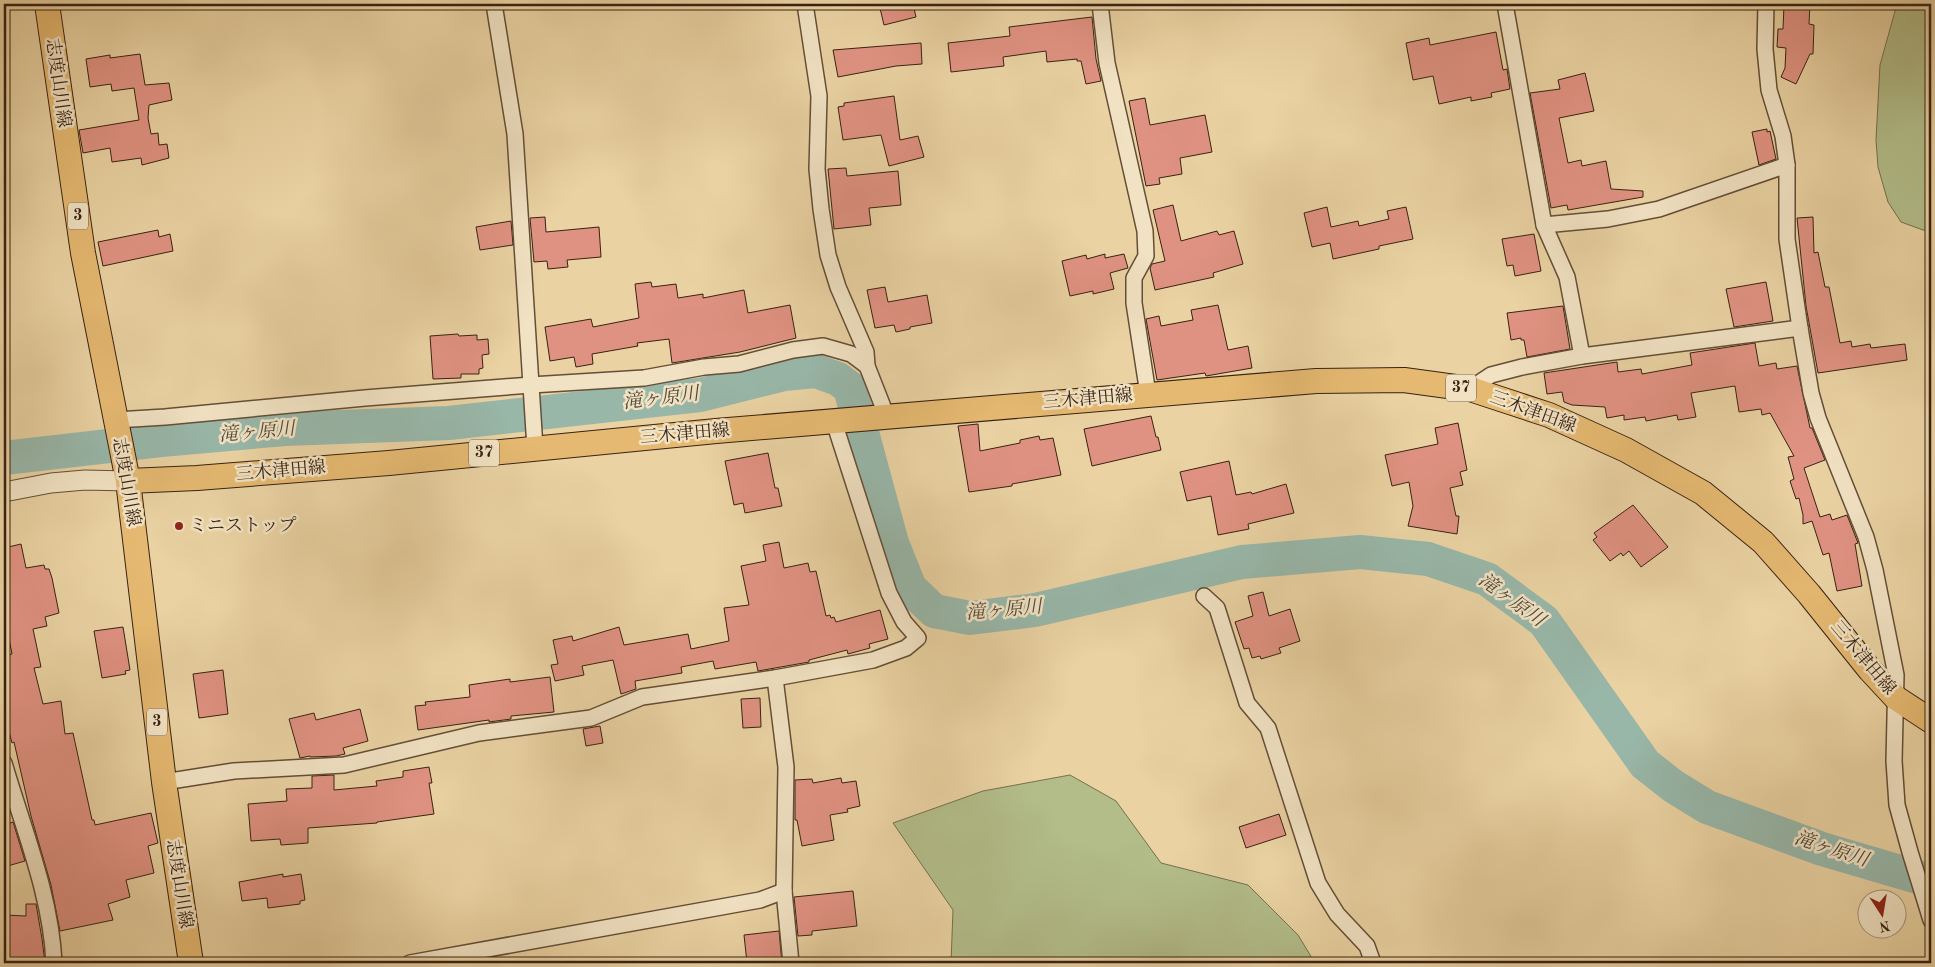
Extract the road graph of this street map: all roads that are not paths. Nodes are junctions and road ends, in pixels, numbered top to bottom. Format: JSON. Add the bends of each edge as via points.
{"nodes":[{"id":1,"x":47,"y":4,"type":"edge"},
{"id":2,"x":494,"y":4,"type":"edge"},
{"id":3,"x":805,"y":4,"type":"edge"},
{"id":4,"x":1100,"y":4,"type":"edge"},
{"id":5,"x":1505,"y":4,"type":"edge"},
{"id":6,"x":1766,"y":4,"type":"edge"},
{"id":7,"x":1787,"y":165,"type":"junction"},
{"id":8,"x":1544,"y":225,"type":"junction"},
{"id":9,"x":1800,"y":328,"type":"junction"},
{"id":10,"x":1582,"y":356,"type":"junction"},
{"id":11,"x":867,"y":366,"type":"junction"},
{"id":12,"x":1470,"y":389,"type":"junction"},
{"id":13,"x":532,"y":390,"type":"junction"},
{"id":14,"x":1148,"y":394,"type":"junction"},
{"id":15,"x":880,"y":418,"type":"junction"},
{"id":16,"x":837,"y":422,"type":"junction"},
{"id":17,"x":116,"y":423,"type":"junction"},
{"id":18,"x":535,"y":442,"type":"junction"},
{"id":19,"x":126,"y":472,"type":"junction"},
{"id":20,"x":4,"y":492,"type":"edge"},
{"id":21,"x":1204,"y":596,"type":"dead end"},
{"id":22,"x":775,"y":678,"type":"junction"},
{"id":23,"x":1896,"y":698,"type":"junction"},
{"id":24,"x":1931,"y":721,"type":"edge"},
{"id":25,"x":4,"y":763,"type":"edge"},
{"id":26,"x":164,"y":782,"type":"junction"},
{"id":27,"x":784,"y":891,"type":"junction"},
{"id":28,"x":1931,"y":920,"type":"edge"},
{"id":29,"x":54,"y":963,"type":"edge"},
{"id":30,"x":191,"y":963,"type":"edge"},
{"id":31,"x":410,"y":963,"type":"edge"},
{"id":32,"x":791,"y":963,"type":"edge"},
{"id":33,"x":1373,"y":963,"type":"edge"}],
"edges":[{"from":1,"to":17,"type":"main road","name":"志度山川線","number":"3","via":[[83,253]]},
{"from":2,"to":13,"type":"street","via":[[515,134]]},
{"from":3,"to":11,"type":"street","via":[[819,96],[818,169],[828,255],[866,352]]},
{"from":4,"to":14,"type":"street","via":[[1108,63],[1145,231],[1146,256],[1134,278],[1134,303]]},
{"from":5,"to":8,"type":"street"},
{"from":6,"to":7,"type":"street","via":[[1769,90],[1783,136]]},
{"from":7,"to":8,"type":"street","via":[[1659,209],[1608,219]]},
{"from":7,"to":9,"type":"street","via":[[1787,239]]},
{"from":8,"to":10,"type":"street","via":[[1567,277]]},
{"from":9,"to":10,"type":"street"},
{"from":9,"to":23,"type":"street","via":[[1818,418],[1866,537],[1875,570],[1896,676]]},
{"from":10,"to":12,"type":"street","via":[[1490,375]]},
{"from":11,"to":13,"type":"street","via":[[851,354],[823,346],[739,364]]},
{"from":11,"to":15,"type":"street"},
{"from":12,"to":14,"type":"main road","name":"三木津田線","number":"37","via":[[1404,380],[1316,381]]},
{"from":12,"to":23,"type":"main road","name":"三木津田線","number":"37","via":[[1549,415],[1626,450],[1703,493],[1763,542]]},
{"from":13,"to":17,"type":"street"},
{"from":13,"to":18,"type":"street"},
{"from":14,"to":15,"type":"main road","name":"三木津田線","number":"37"},
{"from":15,"to":16,"type":"main road","name":"三木津田線","number":"37"},
{"from":16,"to":18,"type":"main road","name":"三木津田線","number":"37"},
{"from":16,"to":22,"type":"street","via":[[889,593],[904,622],[918,638],[906,648],[873,660]]},
{"from":17,"to":19,"type":"main road","name":"志度山川線","number":"3"},
{"from":18,"to":19,"type":"main road","name":"三木津田線","number":"37","via":[[341,467],[197,478]]},
{"from":19,"to":20,"type":"street"},
{"from":19,"to":26,"type":"main road","name":"志度山川線","number":"3"},
{"from":21,"to":33,"type":"street","via":[[1217,608],[1247,703],[1268,728],[1318,883],[1338,914],[1368,946]]},
{"from":22,"to":26,"type":"street","via":[[642,697],[591,718],[478,733],[344,765],[234,771]]},
{"from":22,"to":27,"type":"street","via":[[786,767]]},
{"from":23,"to":24,"type":"main road","name":"三木津田線","number":"37"},
{"from":23,"to":28,"type":"street","via":[[1894,761],[1897,804]]},
{"from":25,"to":29,"type":"street","via":[[42,890],[50,923]]},
{"from":26,"to":30,"type":"main road","name":"志度山川線","number":"3"},
{"from":27,"to":31,"type":"street","via":[[760,900]]},
{"from":27,"to":32,"type":"street"}]}
